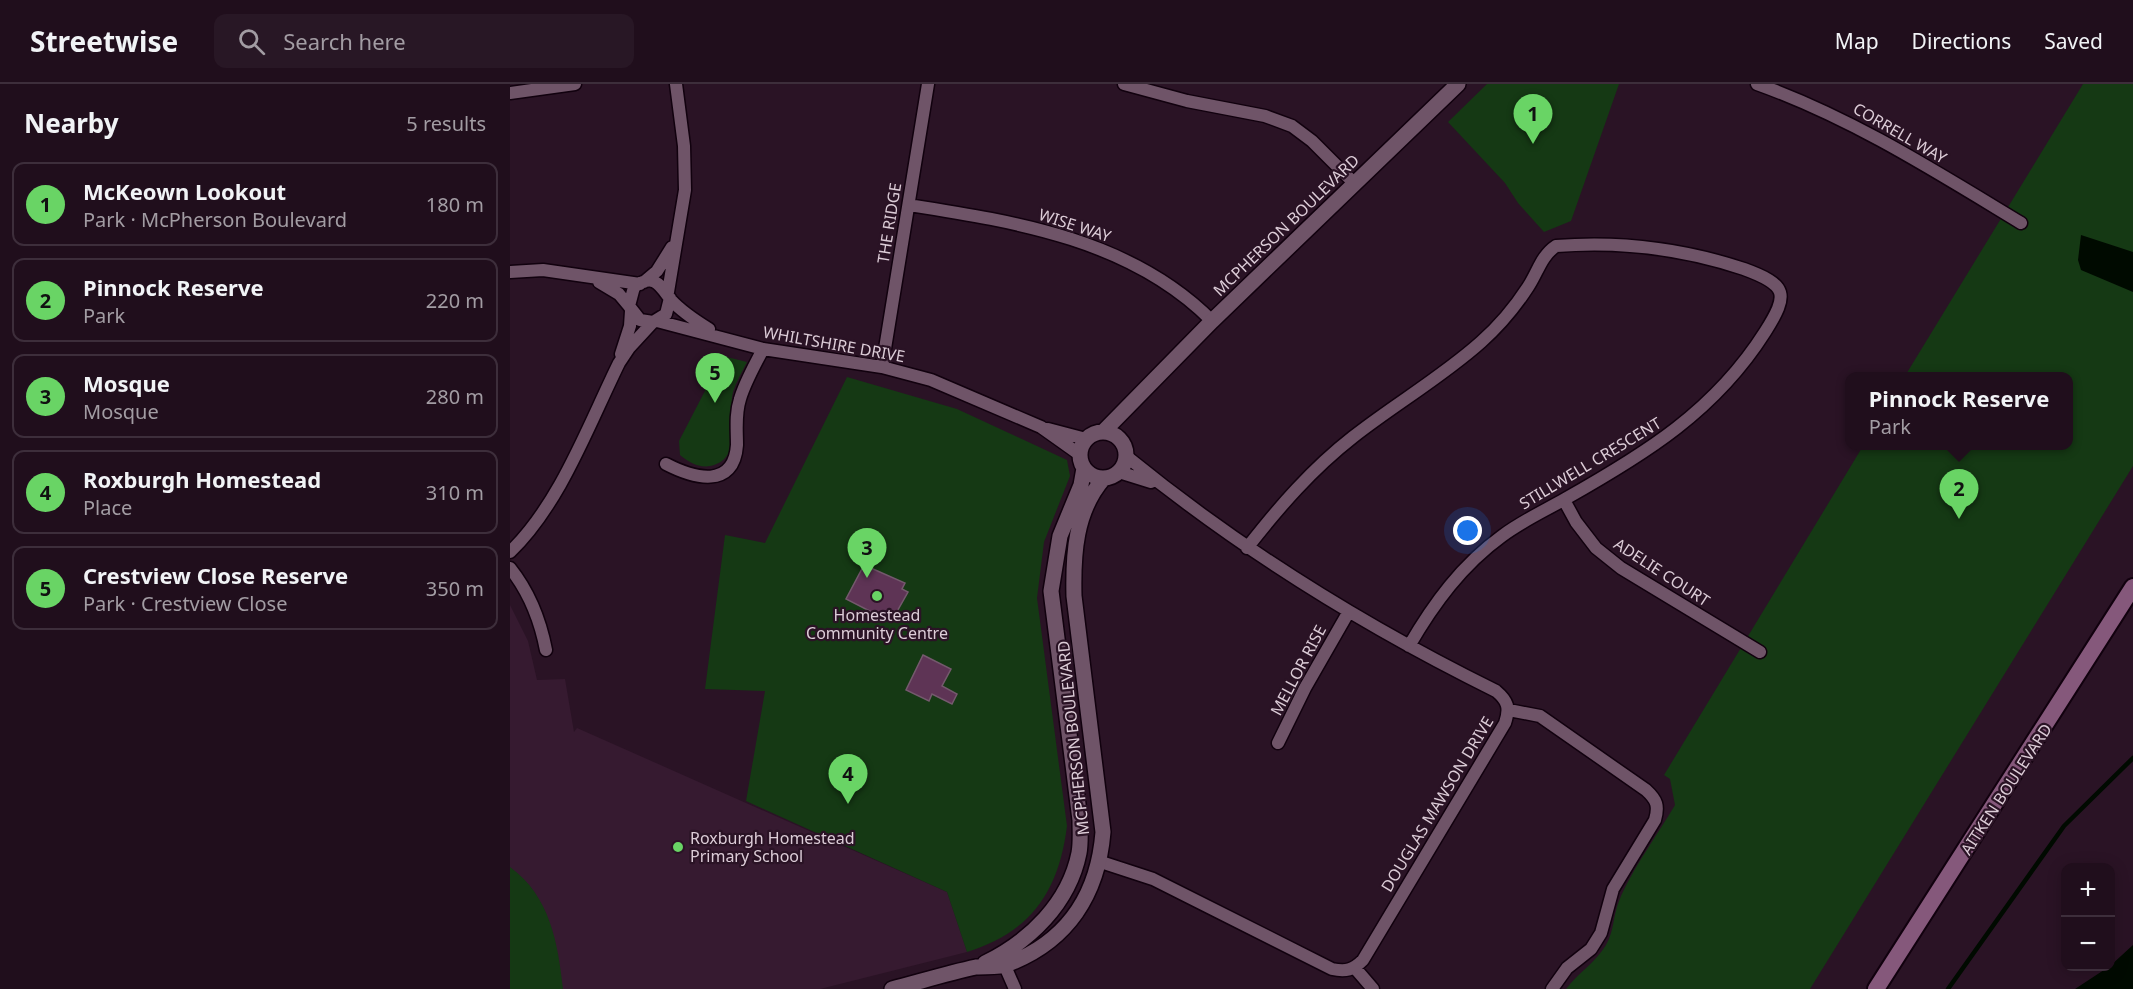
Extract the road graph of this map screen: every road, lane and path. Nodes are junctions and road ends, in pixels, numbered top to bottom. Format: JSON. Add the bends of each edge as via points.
{"nodes":[{"id":1,"x":575,"y":84,"type":"edge"},
{"id":2,"x":676,"y":84,"type":"edge"},
{"id":3,"x":928,"y":84,"type":"edge"},
{"id":4,"x":1124,"y":84,"type":"edge"},
{"id":5,"x":1458,"y":84,"type":"edge"},
{"id":6,"x":1757,"y":84,"type":"edge"},
{"id":7,"x":510,"y":93,"type":"edge"},
{"id":8,"x":1354,"y":183,"type":"junction"},
{"id":9,"x":909,"y":205,"type":"junction"},
{"id":10,"x":2021,"y":223,"type":"dead end"},
{"id":11,"x":679,"y":236,"type":"junction"},
{"id":12,"x":510,"y":272,"type":"edge"},
{"id":13,"x":584,"y":276,"type":"junction"},
{"id":14,"x":642,"y":283,"type":"junction"},
{"id":15,"x":669,"y":295,"type":"junction"},
{"id":16,"x":630,"y":308,"type":"junction"},
{"id":17,"x":1212,"y":321,"type":"junction"},
{"id":18,"x":655,"y":322,"type":"junction"},
{"id":19,"x":720,"y":336,"type":"junction"},
{"id":20,"x":763,"y":349,"type":"junction"},
{"id":21,"x":619,"y":363,"type":"junction"},
{"id":22,"x":882,"y":367,"type":"junction"},
{"id":23,"x":1142,"y":394,"type":"junction"},
{"id":24,"x":1041,"y":427,"type":"junction"},
{"id":25,"x":1103,"y":432,"type":"junction"},
{"id":26,"x":1086,"y":439,"type":"junction"},
{"id":27,"x":1124,"y":449,"type":"junction"},
{"id":28,"x":1082,"y":461,"type":"junction"},
{"id":29,"x":666,"y":464,"type":"dead end"},
{"id":30,"x":1119,"y":472,"type":"junction"},
{"id":31,"x":1104,"y":478,"type":"junction"},
{"id":32,"x":1163,"y":487,"type":"junction"},
{"id":33,"x":1564,"y":500,"type":"junction"},
{"id":34,"x":1247,"y":548,"type":"junction"},
{"id":35,"x":510,"y":552,"type":"edge"},
{"id":36,"x":510,"y":568,"type":"edge"},
{"id":37,"x":2133,"y":587,"type":"edge"},
{"id":38,"x":1348,"y":613,"type":"junction"},
{"id":39,"x":1409,"y":646,"type":"junction"},
{"id":40,"x":546,"y":650,"type":"dead end"},
{"id":41,"x":1760,"y":652,"type":"dead end"},
{"id":42,"x":1509,"y":710,"type":"junction"},
{"id":43,"x":1278,"y":743,"type":"dead end"},
{"id":44,"x":1101,"y":862,"type":"junction"},
{"id":45,"x":1003,"y":960,"type":"junction"},
{"id":46,"x":1355,"y":968,"type":"junction"},
{"id":47,"x":892,"y":989,"type":"edge"},
{"id":48,"x":1015,"y":989,"type":"edge"},
{"id":49,"x":1373,"y":989,"type":"edge"},
{"id":50,"x":1552,"y":989,"type":"edge"},
{"id":51,"x":1876,"y":989,"type":"edge"}],
"edges":[{"from":1,"to":7,"type":"street"},
{"from":2,"to":11,"type":"street","via":[[685,190]]},
{"from":3,"to":9,"type":"street","name":"THE RIDGE"},
{"from":4,"to":8,"type":"street","via":[[1265,116],[1292,126]]},
{"from":5,"to":8,"type":"street","name":"MCPHERSON BOULEVARD"},
{"from":6,"to":10,"type":"street","name":"CORRELL WAY","via":[[1835,115],[1892,145]]},
{"from":8,"to":17,"type":"street","name":"MCPHERSON BOULEVARD"},
{"from":9,"to":17,"type":"street","name":"WISE WAY","via":[[1018,224],[1108,252],[1153,273],[1189,297]]},
{"from":9,"to":22,"type":"street","name":"THE RIDGE"},
{"from":11,"to":14,"type":"street","via":[[657,271]]},
{"from":11,"to":15,"type":"street"},
{"from":12,"to":13,"type":"street","via":[[543,270]]},
{"from":13,"to":14,"type":"street"},
{"from":13,"to":16,"type":"street","via":[[612,289]]},
{"from":14,"to":15,"type":"street","via":[[658,283]]},
{"from":14,"to":16,"type":"street","via":[[631,293]]},
{"from":15,"to":18,"type":"street","via":[[669,310]]},
{"from":15,"to":19,"type":"street","name":"WHILTSHIRE DRIVE","via":[[697,322]]},
{"from":16,"to":18,"type":"street","via":[[640,320]]},
{"from":16,"to":21,"type":"street","via":[[630,326]]},
{"from":17,"to":23,"type":"street","name":"MCPHERSON BOULEVARD"},
{"from":18,"to":19,"type":"street","name":"WHILTSHIRE DRIVE"},
{"from":18,"to":21,"type":"street"},
{"from":19,"to":20,"type":"street","name":"WHILTSHIRE DRIVE"},
{"from":20,"to":22,"type":"street","name":"WHILTSHIRE DRIVE"},
{"from":20,"to":29,"type":"street","via":[[739,400],[736,447],[728,468],[705,478]]},
{"from":21,"to":35,"type":"street","via":[[551,501],[529,534]]},
{"from":22,"to":24,"type":"street","name":"WHILTSHIRE DRIVE","via":[[931,380]]},
{"from":23,"to":25,"type":"street","name":"MCPHERSON BOULEVARD"},
{"from":23,"to":27,"type":"street","name":"MCPHERSON BOULEVARD","via":[[1126,422]]},
{"from":24,"to":26,"type":"street","name":"WHILTSHIRE DRIVE"},
{"from":24,"to":28,"type":"street","name":"WHILTSHIRE DRIVE"},
{"from":25,"to":26,"type":"street"},
{"from":25,"to":27,"type":"street","via":[[1111,434]]},
{"from":26,"to":28,"type":"street"},
{"from":27,"to":30,"type":"street"},
{"from":27,"to":32,"type":"street","name":"DOUGLAS MAWSON DRIVE"},
{"from":28,"to":31,"type":"street","via":[[1096,477]]},
{"from":28,"to":45,"type":"street","name":"MCPHERSON BOULEVARD","via":[[1081,485],[1060,536],[1051,591],[1079,811],[1079,853],[1056,906]]},
{"from":30,"to":31,"type":"street"},
{"from":30,"to":32,"type":"street","name":"DOUGLAS MAWSON DRIVE"},
{"from":31,"to":44,"type":"street","name":"MCPHERSON BOULEVARD","via":[[1084,510],[1073,568],[1101,803]]},
{"from":32,"to":34,"type":"street","name":"DOUGLAS MAWSON DRIVE"},
{"from":33,"to":34,"type":"street","name":"STILLWELL CRESCENT","via":[[1702,410],[1752,353],[1780,309],[1783,295],[1778,284],[1723,262],[1670,251],[1622,245],[1556,246],[1542,260],[1506,318],[1481,343],[1352,437],[1284,501]]},
{"from":33,"to":39,"type":"street","name":"STILLWELL CRESCENT","via":[[1502,536],[1475,558],[1448,586]]},
{"from":33,"to":41,"type":"street","name":"ADELIE COURT","via":[[1576,522],[1604,555]]},
{"from":34,"to":38,"type":"street","name":"DOUGLAS MAWSON DRIVE"},
{"from":36,"to":40,"type":"street","via":[[530,598]]},
{"from":37,"to":51,"type":"main road","name":"AITKEN BOULEVARD"},
{"from":38,"to":39,"type":"street","name":"DOUGLAS MAWSON DRIVE"},
{"from":38,"to":43,"type":"street","name":"MELLOR RISE"},
{"from":39,"to":42,"type":"street","name":"DOUGLAS MAWSON DRIVE","via":[[1496,691]]},
{"from":42,"to":46,"type":"street","name":"DOUGLAS MAWSON DRIVE","via":[[1488,753]]},
{"from":42,"to":50,"type":"street","via":[[1540,716],[1646,790],[1655,797],[1659,808],[1613,889],[1601,933],[1591,949],[1567,968]]},
{"from":44,"to":45,"type":"street","name":"MCPHERSON BOULEVARD","via":[[1091,889],[1064,928],[1035,951]]},
{"from":44,"to":46,"type":"street","via":[[1153,879],[1332,969],[1344,972]]},
{"from":45,"to":47,"type":"street","name":"MCPHERSON BOULEVARD"},
{"from":45,"to":48,"type":"street"},
{"from":46,"to":49,"type":"street"}]}
